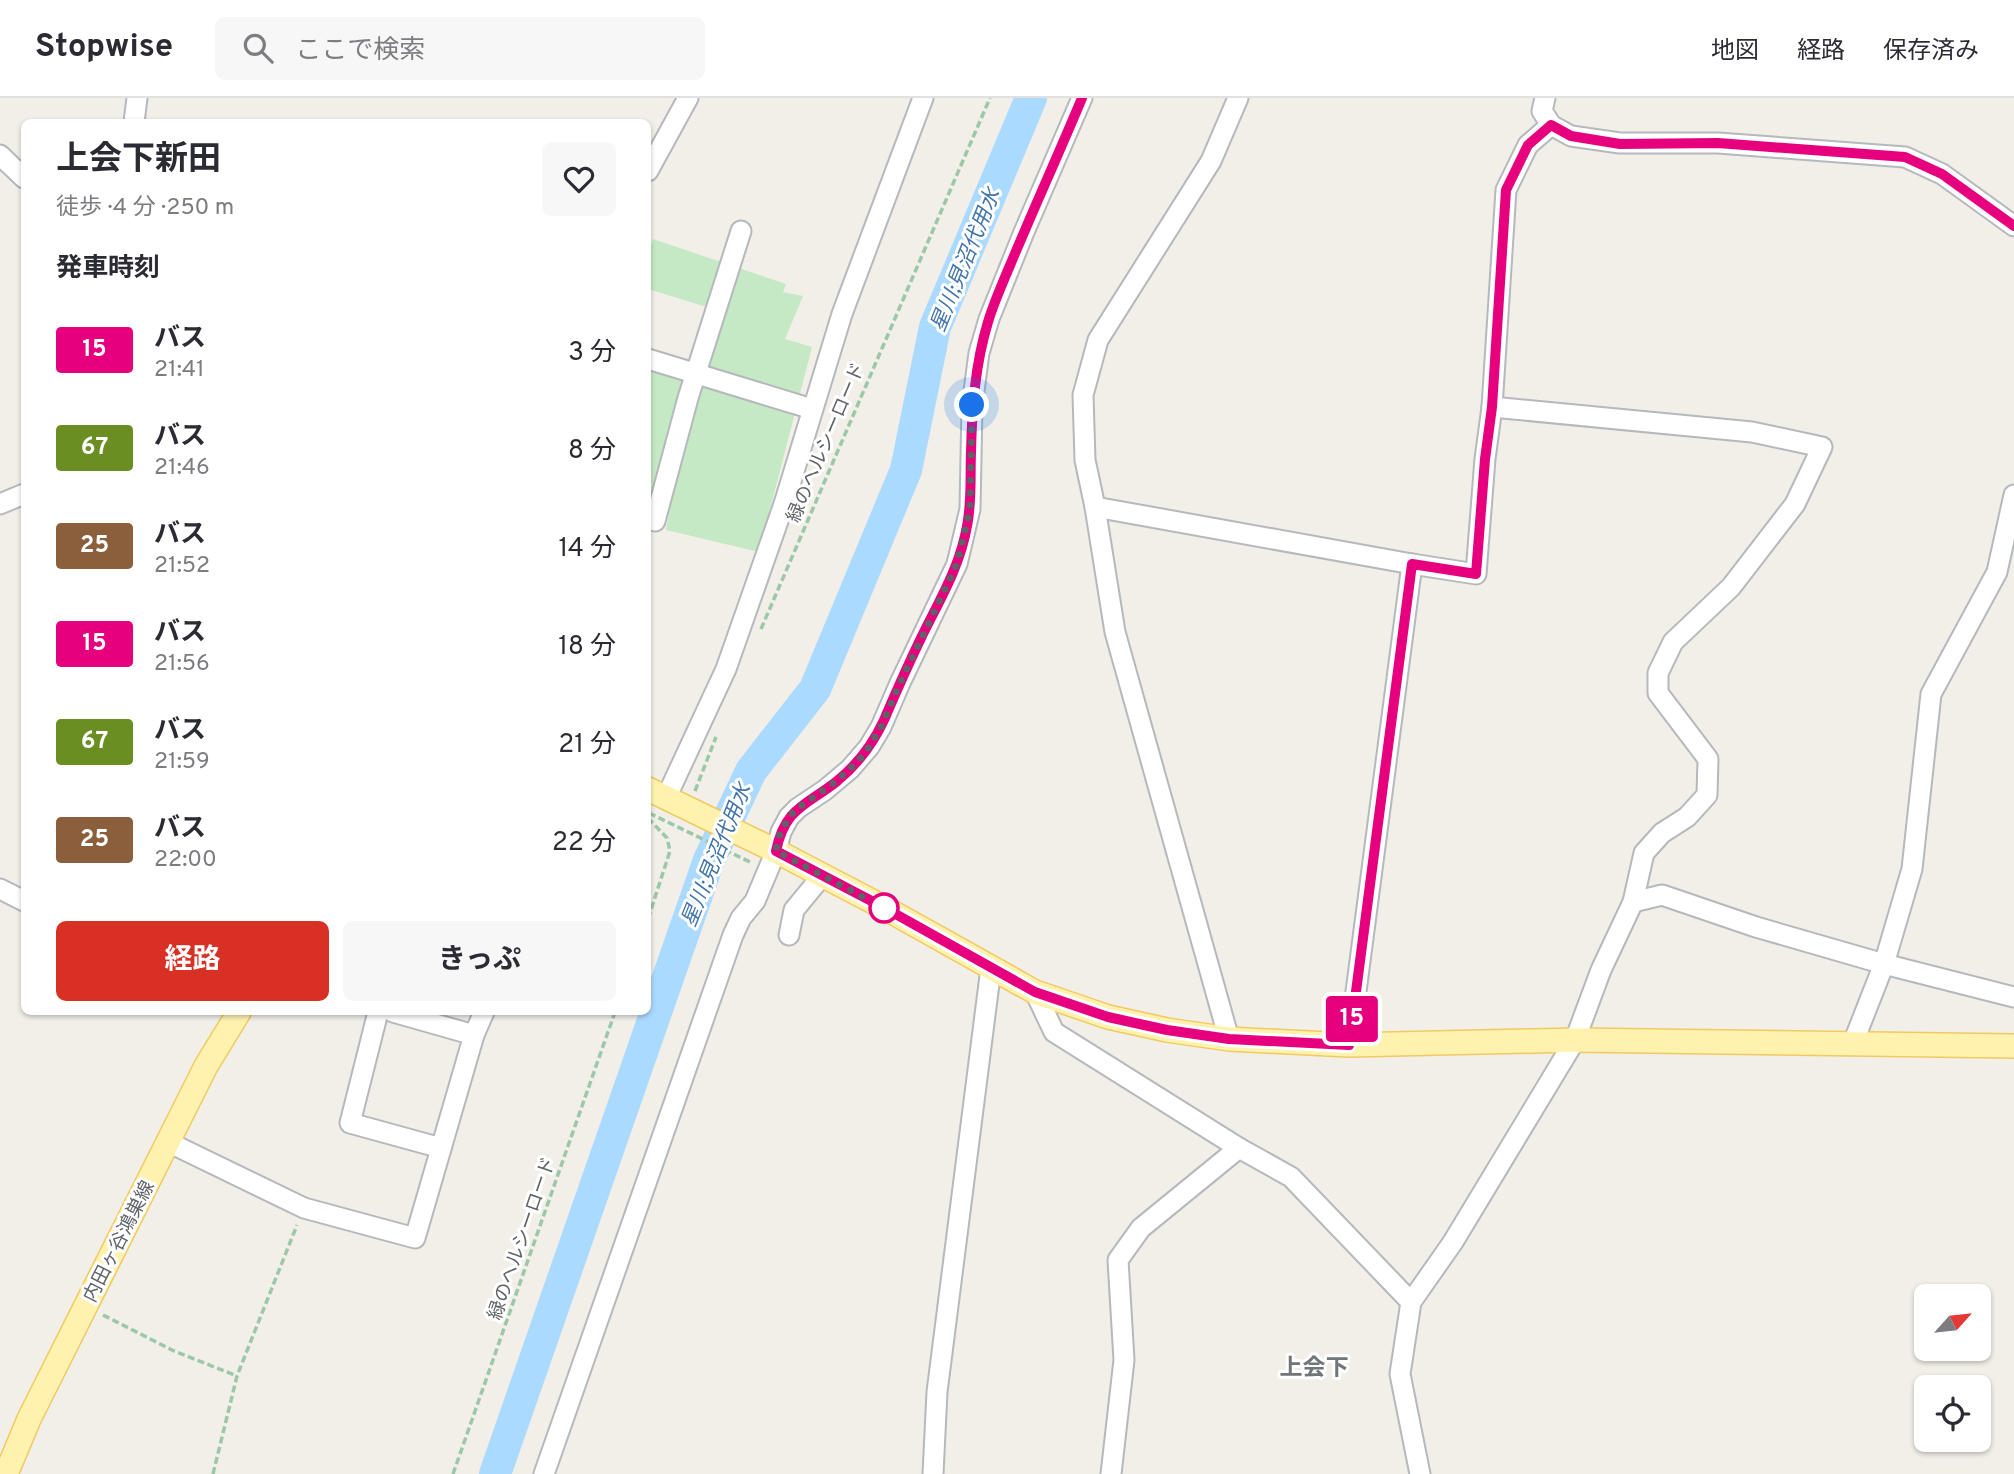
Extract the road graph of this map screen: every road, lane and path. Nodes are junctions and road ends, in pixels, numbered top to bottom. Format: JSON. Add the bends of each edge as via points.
{"nodes":[{"id":1,"x":137,"y":98,"type":"edge"},
{"id":2,"x":688,"y":98,"type":"edge"},
{"id":3,"x":923,"y":98,"type":"edge"},
{"id":4,"x":990,"y":98,"type":"edge"},
{"id":5,"x":1082,"y":98,"type":"edge"},
{"id":6,"x":1238,"y":98,"type":"edge"},
{"id":7,"x":1545,"y":98,"type":"edge"},
{"id":8,"x":134,"y":119,"type":"edge"},
{"id":9,"x":1551,"y":125,"type":"junction"},
{"id":10,"x":0,"y":155,"type":"edge"},
{"id":11,"x":651,"y":166,"type":"edge"},
{"id":12,"x":21,"y":174,"type":"edge"},
{"id":13,"x":2014,"y":226,"type":"edge"},
{"id":14,"x":741,"y":230,"type":"dead end"},
{"id":15,"x":651,"y":360,"type":"edge"},
{"id":16,"x":695,"y":374,"type":"junction"},
{"id":17,"x":1492,"y":407,"type":"junction"},
{"id":18,"x":812,"y":409,"type":"junction"},
{"id":19,"x":21,"y":495,"type":"edge"},
{"id":20,"x":2014,"y":495,"type":"edge"},
{"id":21,"x":0,"y":504,"type":"edge"},
{"id":22,"x":1095,"y":507,"type":"junction"},
{"id":23,"x":654,"y":521,"type":"dead end"},
{"id":24,"x":1412,"y":564,"type":"junction"},
{"id":25,"x":760,"y":632,"type":"dead end"},
{"id":26,"x":717,"y":735,"type":"dead end"},
{"id":27,"x":694,"y":804,"type":"junction"},
{"id":28,"x":653,"y":805,"type":"edge"},
{"id":29,"x":776,"y":851,"type":"junction"},
{"id":30,"x":753,"y":864,"type":"dead end"},
{"id":31,"x":822,"y":876,"type":"junction"},
{"id":32,"x":0,"y":889,"type":"edge"},
{"id":33,"x":21,"y":900,"type":"edge"},
{"id":34,"x":1633,"y":902,"type":"junction"},
{"id":35,"x":651,"y":910,"type":"edge"},
{"id":36,"x":789,"y":935,"type":"dead end"},
{"id":37,"x":1884,"y":964,"type":"junction"},
{"id":38,"x":991,"y":968,"type":"junction"},
{"id":39,"x":1035,"y":992,"type":"junction"},
{"id":40,"x":2014,"y":997,"type":"edge"},
{"id":41,"x":237,"y":1015,"type":"edge"},
{"id":42,"x":377,"y":1015,"type":"edge"},
{"id":43,"x":404,"y":1015,"type":"edge"},
{"id":44,"x":483,"y":1015,"type":"edge"},
{"id":45,"x":614,"y":1015,"type":"edge"},
{"id":46,"x":474,"y":1035,"type":"junction"},
{"id":47,"x":1229,"y":1039,"type":"junction"},
{"id":48,"x":1575,"y":1040,"type":"junction"},
{"id":49,"x":1853,"y":1043,"type":"junction"},
{"id":50,"x":1349,"y":1045,"type":"junction"},
{"id":51,"x":2014,"y":1046,"type":"edge"},
{"id":52,"x":168,"y":1142,"type":"junction"},
{"id":53,"x":441,"y":1148,"type":"junction"},
{"id":54,"x":1239,"y":1148,"type":"junction"},
{"id":55,"x":304,"y":1208,"type":"junction"},
{"id":56,"x":1411,"y":1303,"type":"junction"},
{"id":57,"x":86,"y":1306,"type":"junction"},
{"id":58,"x":237,"y":1376,"type":"junction"},
{"id":59,"x":6,"y":1474,"type":"edge"},
{"id":60,"x":213,"y":1474,"type":"edge"},
{"id":61,"x":453,"y":1474,"type":"edge"},
{"id":62,"x":544,"y":1474,"type":"edge"},
{"id":63,"x":933,"y":1474,"type":"edge"},
{"id":64,"x":1111,"y":1474,"type":"edge"},
{"id":65,"x":1420,"y":1474,"type":"edge"}],
"edges":[{"from":1,"to":8,"type":"street"},
{"from":2,"to":11,"type":"street"},
{"from":3,"to":18,"type":"street","via":[[842,314]]},
{"from":4,"to":25,"type":"path","name":"緑のヘルシーロード"},
{"from":5,"to":29,"type":"street","via":[[984,334],[972,405],[970,509],[957,564],[869,747],[838,780],[789,817]]},
{"from":6,"to":22,"type":"street","via":[[1211,161],[1098,340],[1083,395],[1084,460]]},
{"from":7,"to":9,"type":"street","via":[[1542,111]]},
{"from":9,"to":13,"type":"street","via":[[1571,136],[1620,144],[1718,143],[1905,157],[1942,174]]},
{"from":9,"to":17,"type":"street","via":[[1528,145],[1506,190]]},
{"from":10,"to":12,"type":"street"},
{"from":14,"to":16,"type":"street"},
{"from":15,"to":16,"type":"street"},
{"from":16,"to":18,"type":"street"},
{"from":16,"to":23,"type":"street"},
{"from":17,"to":24,"type":"street","via":[[1476,574]]},
{"from":17,"to":34,"type":"street","via":[[1752,432],[1822,447],[1795,504],[1731,587],[1673,642],[1658,673],[1658,693],[1708,759],[1707,795],[1644,853]]},
{"from":18,"to":28,"type":"street","via":[[726,669]]},
{"from":19,"to":21,"type":"street"},
{"from":20,"to":37,"type":"street","via":[[1997,572],[1931,694],[1912,869]]},
{"from":22,"to":24,"type":"street"},
{"from":22,"to":47,"type":"street","via":[[1115,632]]},
{"from":24,"to":50,"type":"street"},
{"from":26,"to":27,"type":"path"},
{"from":27,"to":28,"type":"main road"},
{"from":27,"to":29,"type":"main road"},
{"from":28,"to":30,"type":"path","via":[[680,829]]},
{"from":28,"to":35,"type":"path","via":[[670,851]]},
{"from":29,"to":31,"type":"main road"},
{"from":29,"to":62,"type":"street","via":[[755,901],[733,935]]},
{"from":31,"to":36,"type":"street","via":[[794,910]]},
{"from":31,"to":38,"type":"main road"},
{"from":32,"to":33,"type":"street"},
{"from":34,"to":37,"type":"street","via":[[1662,895]]},
{"from":34,"to":48,"type":"street"},
{"from":37,"to":40,"type":"street"},
{"from":37,"to":49,"type":"street"},
{"from":38,"to":39,"type":"main road"},
{"from":38,"to":63,"type":"street","via":[[937,1392]]},
{"from":39,"to":47,"type":"main road","via":[[1108,1017]]},
{"from":39,"to":54,"type":"street","via":[[1054,1032]]},
{"from":41,"to":52,"type":"main road","name":"内田ヶ谷鴻巣線"},
{"from":42,"to":53,"type":"street","via":[[350,1124]]},
{"from":43,"to":46,"type":"street"},
{"from":44,"to":46,"type":"street"},
{"from":45,"to":61,"type":"path","name":"緑のヘルシーロード"},
{"from":46,"to":53,"type":"street"},
{"from":47,"to":50,"type":"main road"},
{"from":48,"to":49,"type":"main road"},
{"from":48,"to":50,"type":"main road"},
{"from":48,"to":56,"type":"street"},
{"from":49,"to":51,"type":"main road"},
{"from":52,"to":55,"type":"street"},
{"from":52,"to":57,"type":"main road","name":"内田ヶ谷鴻巣線"},
{"from":53,"to":55,"type":"street","via":[[415,1238]]},
{"from":54,"to":56,"type":"street","via":[[1292,1177]]},
{"from":54,"to":64,"type":"street","via":[[1141,1228],[1118,1260],[1124,1360]]},
{"from":55,"to":58,"type":"path"},
{"from":56,"to":65,"type":"street","via":[[1401,1374]]},
{"from":57,"to":58,"type":"path","via":[[174,1351]]},
{"from":57,"to":59,"type":"main road","name":"内田ヶ谷鴻巣線"},
{"from":58,"to":60,"type":"path"}]}
